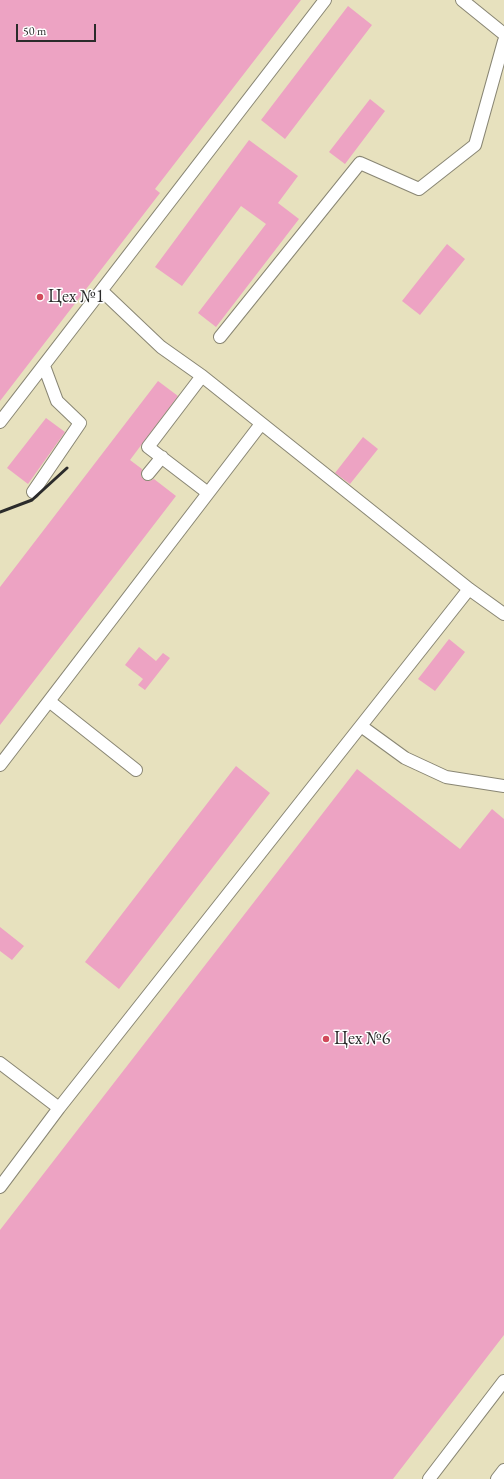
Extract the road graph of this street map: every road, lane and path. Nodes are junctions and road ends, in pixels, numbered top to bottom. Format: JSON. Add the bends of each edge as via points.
{"nodes":[{"id":1,"x":325,"y":0,"type":"edge"},
{"id":2,"x":462,"y":0,"type":"edge"},
{"id":3,"x":504,"y":34,"type":"edge"},
{"id":4,"x":504,"y":41,"type":"edge"},
{"id":5,"x":102,"y":291,"type":"junction"},
{"id":6,"x":220,"y":337,"type":"dead end"},
{"id":7,"x":44,"y":366,"type":"junction"},
{"id":8,"x":202,"y":376,"type":"junction"},
{"id":9,"x":0,"y":422,"type":"edge"},
{"id":10,"x":261,"y":424,"type":"junction"},
{"id":11,"x":162,"y":457,"type":"junction"},
{"id":12,"x":148,"y":474,"type":"dead end"},
{"id":13,"x":33,"y":492,"type":"dead end"},
{"id":14,"x":208,"y":493,"type":"junction"},
{"id":15,"x":469,"y":589,"type":"junction"},
{"id":16,"x":504,"y":614,"type":"edge"},
{"id":17,"x":49,"y":700,"type":"junction"},
{"id":18,"x":361,"y":726,"type":"junction"},
{"id":19,"x":0,"y":765,"type":"edge"},
{"id":20,"x":136,"y":770,"type":"dead end"},
{"id":21,"x":504,"y":786,"type":"edge"},
{"id":22,"x":0,"y":1063,"type":"edge"},
{"id":23,"x":59,"y":1108,"type":"junction"},
{"id":24,"x":0,"y":1187,"type":"edge"},
{"id":25,"x":504,"y":1381,"type":"edge"},
{"id":26,"x":504,"y":1470,"type":"edge"},
{"id":27,"x":429,"y":1479,"type":"edge"},
{"id":28,"x":497,"y":1479,"type":"edge"}],
"edges":[{"from":1,"to":5,"type":"lane"},
{"from":2,"to":3,"type":"lane"},
{"from":4,"to":6,"type":"lane","via":[[475,145],[419,189],[360,163]]},
{"from":5,"to":7,"type":"lane"},
{"from":5,"to":8,"type":"lane","via":[[161,347]]},
{"from":7,"to":9,"type":"lane"},
{"from":7,"to":13,"type":"lane","via":[[58,401],[80,423]]},
{"from":8,"to":10,"type":"lane"},
{"from":8,"to":11,"type":"lane","via":[[148,447]]},
{"from":10,"to":14,"type":"lane"},
{"from":10,"to":15,"type":"lane"},
{"from":11,"to":12,"type":"lane"},
{"from":11,"to":14,"type":"lane"},
{"from":14,"to":17,"type":"lane"},
{"from":15,"to":16,"type":"lane"},
{"from":15,"to":18,"type":"lane"},
{"from":17,"to":19,"type":"lane"},
{"from":17,"to":20,"type":"lane"},
{"from":18,"to":21,"type":"lane","via":[[405,758],[446,777]]},
{"from":18,"to":23,"type":"lane"},
{"from":22,"to":23,"type":"lane"},
{"from":23,"to":24,"type":"lane"},
{"from":25,"to":27,"type":"lane"},
{"from":26,"to":28,"type":"lane"}]}
